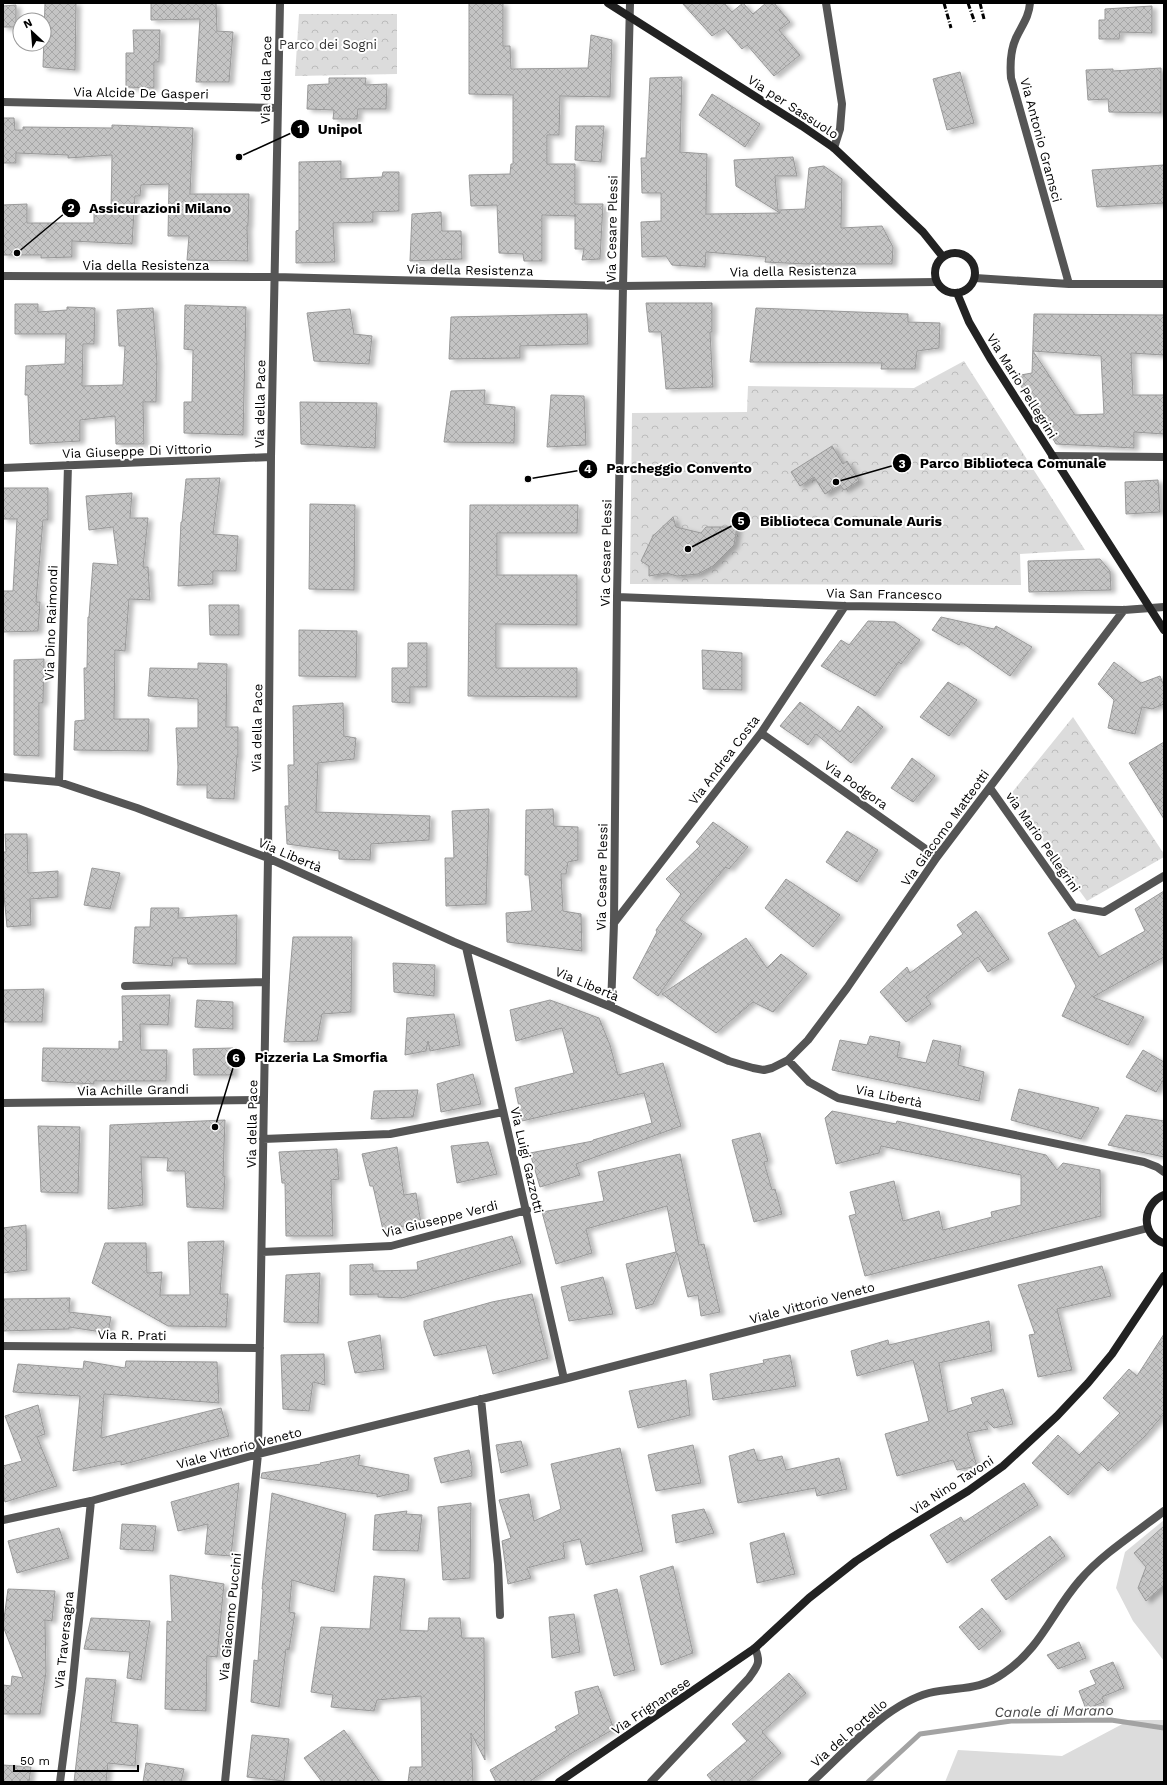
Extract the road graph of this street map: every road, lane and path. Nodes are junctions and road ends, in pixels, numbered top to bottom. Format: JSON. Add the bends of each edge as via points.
{"nodes":[{"id":1,"x":280,"y":3,"type":"edge"},
{"id":2,"x":608,"y":3,"type":"edge"},
{"id":3,"x":630,"y":3,"type":"edge"},
{"id":4,"x":826,"y":3,"type":"edge"},
{"id":5,"x":1030,"y":3,"type":"edge"},
{"id":6,"x":628,"y":15,"type":"junction"},
{"id":7,"x":3,"y":102,"type":"edge"},
{"id":8,"x":278,"y":108,"type":"junction"},
{"id":9,"x":834,"y":148,"type":"junction"},
{"id":10,"x":943,"y":257,"type":"junction"},
{"id":11,"x":3,"y":276,"type":"edge"},
{"id":12,"x":275,"y":277,"type":"junction"},
{"id":13,"x":975,"y":278,"type":"junction"},
{"id":14,"x":936,"y":282,"type":"junction"},
{"id":15,"x":1069,"y":284,"type":"junction"},
{"id":16,"x":1164,"y":284,"type":"edge"},
{"id":17,"x":622,"y":286,"type":"junction"},
{"id":18,"x":957,"y":293,"type":"junction"},
{"id":19,"x":1052,"y":456,"type":"junction"},
{"id":20,"x":1164,"y":457,"type":"edge"},
{"id":21,"x":271,"y":458,"type":"junction"},
{"id":22,"x":68,"y":465,"type":"junction"},
{"id":23,"x":3,"y":468,"type":"edge"},
{"id":24,"x":617,"y":597,"type":"junction"},
{"id":25,"x":845,"y":606,"type":"junction"},
{"id":26,"x":1150,"y":607,"type":"junction"},
{"id":27,"x":1164,"y":607,"type":"edge"},
{"id":28,"x":1124,"y":610,"type":"junction"},
{"id":29,"x":1164,"y":630,"type":"edge"},
{"id":30,"x":761,"y":733,"type":"junction"},
{"id":31,"x":3,"y":777,"type":"edge"},
{"id":32,"x":59,"y":782,"type":"junction"},
{"id":33,"x":990,"y":788,"type":"junction"},
{"id":34,"x":937,"y":857,"type":"junction"},
{"id":35,"x":268,"y":858,"type":"junction"},
{"id":36,"x":1164,"y":876,"type":"edge"},
{"id":37,"x":614,"y":923,"type":"junction"},
{"id":38,"x":466,"y":947,"type":"junction"},
{"id":39,"x":266,"y":982,"type":"junction"},
{"id":40,"x":125,"y":986,"type":"dead end"},
{"id":41,"x":611,"y":1008,"type":"junction"},
{"id":42,"x":788,"y":1060,"type":"junction"},
{"id":43,"x":264,"y":1100,"type":"junction"},
{"id":44,"x":3,"y":1103,"type":"edge"},
{"id":45,"x":503,"y":1112,"type":"junction"},
{"id":46,"x":263,"y":1139,"type":"junction"},
{"id":47,"x":1164,"y":1172,"type":"edge"},
{"id":48,"x":1164,"y":1194,"type":"edge"},
{"id":49,"x":527,"y":1210,"type":"junction"},
{"id":50,"x":1148,"y":1228,"type":"junction"},
{"id":51,"x":1164,"y":1243,"type":"edge"},
{"id":52,"x":262,"y":1252,"type":"junction"},
{"id":53,"x":1164,"y":1276,"type":"edge"},
{"id":54,"x":3,"y":1346,"type":"edge"},
{"id":55,"x":260,"y":1348,"type":"junction"},
{"id":56,"x":564,"y":1379,"type":"junction"},
{"id":57,"x":481,"y":1400,"type":"junction"},
{"id":58,"x":258,"y":1454,"type":"junction"},
{"id":59,"x":91,"y":1501,"type":"junction"},
{"id":60,"x":1164,"y":1511,"type":"edge"},
{"id":61,"x":3,"y":1520,"type":"edge"},
{"id":62,"x":500,"y":1615,"type":"dead end"},
{"id":63,"x":755,"y":1648,"type":"junction"},
{"id":64,"x":60,"y":1782,"type":"edge"},
{"id":65,"x":225,"y":1782,"type":"edge"},
{"id":66,"x":559,"y":1782,"type":"edge"},
{"id":67,"x":652,"y":1782,"type":"edge"},
{"id":68,"x":812,"y":1782,"type":"edge"}],
"edges":[{"from":1,"to":8,"type":"street","name":"Via della Pace"},
{"from":2,"to":6,"type":"main road","name":"Via per Sassuolo"},
{"from":3,"to":6,"type":"street","name":"Via Cesare Plessi"},
{"from":4,"to":9,"type":"street","via":[[842,104],[840,129]]},
{"from":5,"to":15,"type":"street","name":"Via Antonio Gramsci","via":[[1027,18],[1015,39],[1010,64],[1011,78]]},
{"from":6,"to":9,"type":"main road","name":"Via per Sassuolo"},
{"from":6,"to":17,"type":"street","name":"Via Cesare Plessi"},
{"from":7,"to":8,"type":"street","name":"Via Alcide De Gasperi"},
{"from":8,"to":12,"type":"street","name":"Via della Pace"},
{"from":9,"to":10,"type":"main road","name":"Via per Sassuolo","via":[[919,228]]},
{"from":10,"to":13,"type":"main road","via":[[955,252],[966,256],[974,266]]},
{"from":10,"to":14,"type":"main road","via":[[935,268]]},
{"from":11,"to":12,"type":"street","name":"Via della Resistenza"},
{"from":12,"to":17,"type":"street","name":"Via della Resistenza"},
{"from":12,"to":21,"type":"street","name":"Via della Pace"},
{"from":13,"to":15,"type":"street"},
{"from":13,"to":18,"type":"main road","via":[[968,289]]},
{"from":14,"to":17,"type":"street","name":"Via della Resistenza"},
{"from":14,"to":18,"type":"main road","via":[[945,291]]},
{"from":15,"to":16,"type":"street"},
{"from":17,"to":24,"type":"street","name":"Via Cesare Plessi"},
{"from":18,"to":19,"type":"main road","name":"Via Mario Pellegrini","via":[[969,322]]},
{"from":19,"to":20,"type":"street"},
{"from":19,"to":26,"type":"main road","name":"Via Mario Pellegrini"},
{"from":21,"to":22,"type":"street","name":"Via Giuseppe Di Vittorio"},
{"from":21,"to":35,"type":"street","name":"Via della Pace"},
{"from":22,"to":23,"type":"street","name":"Via Giuseppe Di Vittorio"},
{"from":22,"to":32,"type":"street","name":"Via Dino Raimondi"},
{"from":24,"to":25,"type":"street","name":"Via San Francesco"},
{"from":24,"to":37,"type":"street","name":"Via Cesare Plessi"},
{"from":25,"to":28,"type":"street","name":"Via San Francesco"},
{"from":25,"to":30,"type":"street","name":"Via Andrea Costa"},
{"from":26,"to":27,"type":"street","name":"Via San Francesco"},
{"from":26,"to":28,"type":"street","name":"Via San Francesco"},
{"from":26,"to":29,"type":"main road","name":"Via Mario Pellegrini"},
{"from":28,"to":33,"type":"street","name":"Via Giacomo Matteotti"},
{"from":30,"to":34,"type":"street","name":"Via Podgora"},
{"from":30,"to":37,"type":"street","name":"Via Andrea Costa"},
{"from":31,"to":32,"type":"street","name":"Via Libertà"},
{"from":32,"to":35,"type":"street","name":"Via Libertà","via":[[137,808]]},
{"from":33,"to":34,"type":"street","name":"Via Giacomo Matteotti"},
{"from":33,"to":36,"type":"street","name":"via Mario Pellegrini","via":[[1074,907],[1104,912]]},
{"from":34,"to":42,"type":"street","name":"Via Giacomo Matteotti","via":[[842,994],[808,1040]]},
{"from":35,"to":38,"type":"street","name":"Via Libertà"},
{"from":35,"to":39,"type":"street","name":"Via della Pace"},
{"from":37,"to":41,"type":"street","name":"Via Cesare Plessi"},
{"from":38,"to":41,"type":"street","name":"Via Libertà"},
{"from":38,"to":45,"type":"street","name":"Via Luigi Gazzotti"},
{"from":39,"to":40,"type":"street"},
{"from":39,"to":43,"type":"street","name":"Via della Pace"},
{"from":41,"to":42,"type":"street","name":"Via Libertà","via":[[742,1066],[764,1070]]},
{"from":42,"to":47,"type":"street","name":"Via Libertà","via":[[810,1082],[838,1098],[1144,1162]]},
{"from":43,"to":44,"type":"street","name":"Via Achille Grandi"},
{"from":43,"to":46,"type":"street","name":"Via della Pace"},
{"from":45,"to":46,"type":"street","via":[[390,1134]]},
{"from":45,"to":49,"type":"street","name":"Via Luigi Gazzotti"},
{"from":46,"to":52,"type":"street","name":"Via della Pace"},
{"from":48,"to":50,"type":"main road","via":[[1149,1208],[1146,1221]]},
{"from":49,"to":52,"type":"street","name":"Via Giuseppe Verdi","via":[[391,1246]]},
{"from":49,"to":56,"type":"street","name":"Via Luigi Gazzotti"},
{"from":50,"to":51,"type":"main road","via":[[1152,1236]]},
{"from":50,"to":56,"type":"street","name":"Viale Vittorio Veneto"},
{"from":52,"to":55,"type":"street","name":"Via della Pace"},
{"from":53,"to":63,"type":"main road","name":"Via Nino Tavoni","via":[[1112,1354],[1057,1416],[1022,1449],[979,1484],[891,1538],[833,1579]]},
{"from":54,"to":55,"type":"street","name":"Via R. Prati"},
{"from":55,"to":58,"type":"street","name":"Via della Pace"},
{"from":56,"to":57,"type":"street","name":"Viale Vittorio Veneto"},
{"from":57,"to":58,"type":"street","name":"Viale Vittorio Veneto"},
{"from":57,"to":62,"type":"street","via":[[498,1564]]},
{"from":58,"to":59,"type":"street","name":"Viale Vittorio Veneto"},
{"from":58,"to":65,"type":"street","name":"Via Giacomo Puccini"},
{"from":59,"to":61,"type":"street","name":"Viale Vittorio Veneto"},
{"from":59,"to":64,"type":"street","name":"Via Traversagna"},
{"from":60,"to":68,"type":"street","name":"Via del Portello","via":[[1088,1571],[1071,1591],[1034,1647],[1004,1673],[989,1683],[929,1693],[900,1705],[874,1724]]},
{"from":63,"to":66,"type":"main road","name":"Via Frignanese"},
{"from":63,"to":67,"type":"street","via":[[759,1659],[758,1665],[749,1678]]}]}
